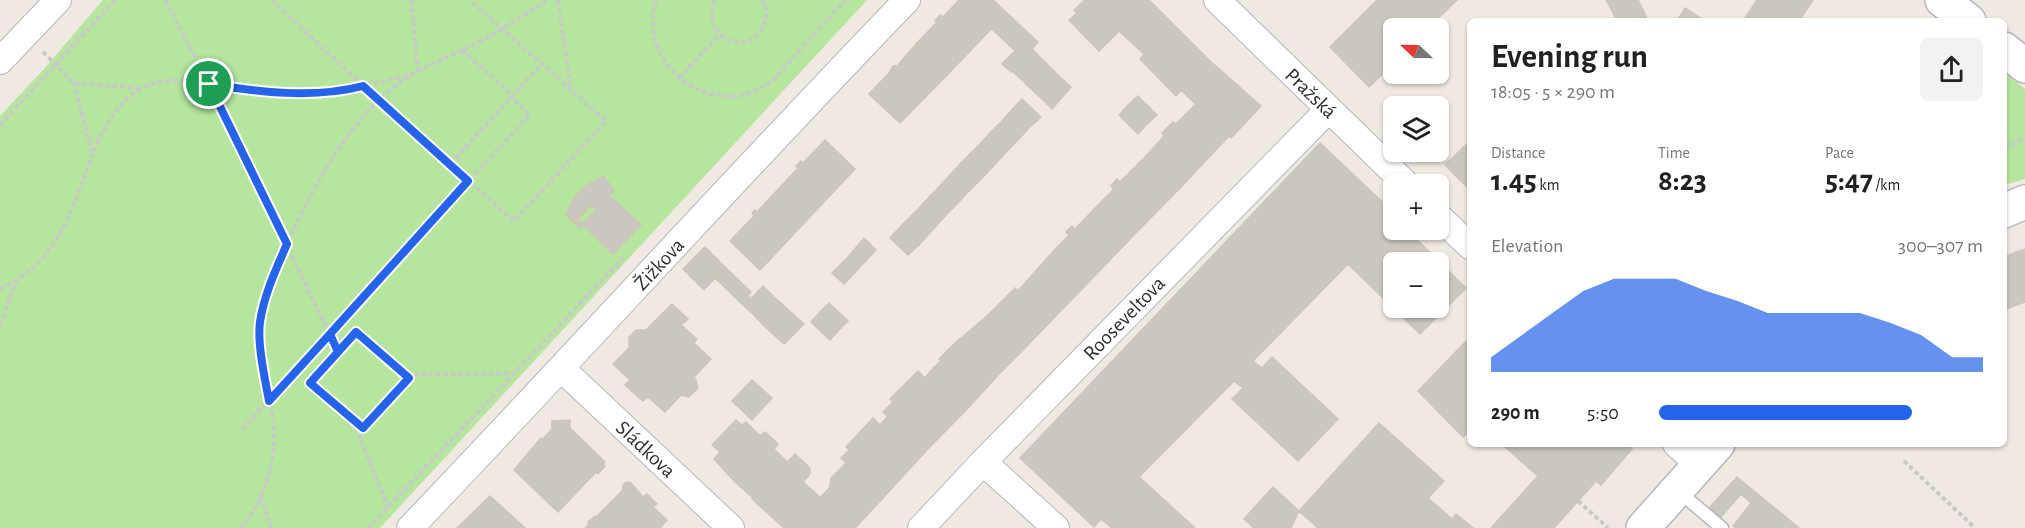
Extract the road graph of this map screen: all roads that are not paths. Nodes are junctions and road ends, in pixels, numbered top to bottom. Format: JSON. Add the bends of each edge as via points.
{"nodes":[{"id":1,"x":58,"y":0,"type":"edge"},
{"id":2,"x":907,"y":0,"type":"edge"},
{"id":3,"x":1216,"y":0,"type":"edge"},
{"id":4,"x":2007,"y":51,"type":"edge"},
{"id":5,"x":0,"y":61,"type":"edge"},
{"id":6,"x":2025,"y":66,"type":"edge"},
{"id":7,"x":1328,"y":110,"type":"junction"},
{"id":8,"x":1395,"y":174,"type":"edge"},
{"id":9,"x":1449,"y":226,"type":"edge"},
{"id":10,"x":1467,"y":243,"type":"edge"},
{"id":11,"x":562,"y":369,"type":"junction"},
{"id":12,"x":1698,"y":451,"type":"edge"},
{"id":13,"x":983,"y":462,"type":"junction"},
{"id":14,"x":1677,"y":490,"type":"junction"},
{"id":15,"x":410,"y":528,"type":"edge"},
{"id":16,"x":731,"y":528,"type":"edge"},
{"id":17,"x":921,"y":528,"type":"edge"},
{"id":18,"x":1056,"y":528,"type":"edge"},
{"id":19,"x":1643,"y":528,"type":"edge"},
{"id":20,"x":1722,"y":528,"type":"edge"}],
"edges":[{"from":1,"to":5,"type":"street"},
{"from":2,"to":11,"type":"street","name":"Žižkova","via":[[800,110]]},
{"from":3,"to":7,"type":"street","name":"Pražská"},
{"from":4,"to":6,"type":"main road"},
{"from":7,"to":8,"type":"street","name":"Pražská"},
{"from":7,"to":13,"type":"street","name":"Rooseveltova"},
{"from":9,"to":10,"type":"street"},
{"from":11,"to":15,"type":"street","name":"Žižkova"},
{"from":11,"to":16,"type":"street","name":"Sládkova"},
{"from":12,"to":14,"type":"main road"},
{"from":13,"to":17,"type":"street","name":"Rooseveltova"},
{"from":13,"to":18,"type":"street"},
{"from":14,"to":19,"type":"main road"},
{"from":14,"to":20,"type":"lane"}]}
